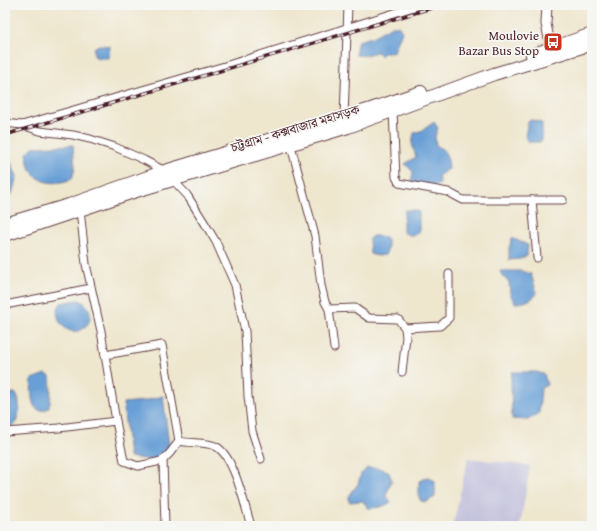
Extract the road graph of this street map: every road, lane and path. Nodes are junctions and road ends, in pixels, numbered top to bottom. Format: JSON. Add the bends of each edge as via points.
{"nodes":[{"id":1,"x":348,"y":5,"type":"edge"},
{"id":2,"x":420,"y":5,"type":"edge"},
{"id":3,"x":546,"y":5,"type":"edge"},
{"id":4,"x":348,"y":28,"type":"junction"},
{"id":5,"x":592,"y":34,"type":"edge"},
{"id":6,"x":592,"y":44,"type":"edge"},
{"id":7,"x":552,"y":52,"type":"junction"},
{"id":8,"x":393,"y":111,"type":"junction"},
{"id":9,"x":344,"y":118,"type":"junction"},
{"id":10,"x":5,"y":123,"type":"edge"},
{"id":11,"x":22,"y":125,"type":"junction"},
{"id":12,"x":289,"y":140,"type":"junction"},
{"id":13,"x":165,"y":171,"type":"junction"},
{"id":14,"x":173,"y":180,"type":"junction"},
{"id":15,"x":532,"y":200,"type":"junction"},
{"id":16,"x":563,"y":200,"type":"dead end"},
{"id":17,"x":80,"y":210,"type":"junction"},
{"id":18,"x":5,"y":224,"type":"edge"},
{"id":19,"x":5,"y":235,"type":"edge"},
{"id":20,"x":537,"y":258,"type":"dead end"},
{"id":21,"x":449,"y":274,"type":"dead end"},
{"id":22,"x":91,"y":288,"type":"junction"},
{"id":23,"x":5,"y":305,"type":"edge"},
{"id":24,"x":329,"y":309,"type":"junction"},
{"id":25,"x":405,"y":328,"type":"junction"},
{"id":26,"x":334,"y":348,"type":"dead end"},
{"id":27,"x":105,"y":355,"type":"junction"},
{"id":28,"x":402,"y":372,"type":"dead end"},
{"id":29,"x":116,"y":421,"type":"junction"},
{"id":30,"x":5,"y":432,"type":"edge"},
{"id":31,"x":179,"y":440,"type":"junction"},
{"id":32,"x":261,"y":459,"type":"dead end"},
{"id":33,"x":163,"y":460,"type":"junction"},
{"id":34,"x":165,"y":526,"type":"edge"},
{"id":35,"x":251,"y":526,"type":"edge"}],
"edges":[{"from":1,"to":4,"type":"street"},
{"from":2,"to":4,"type":"street"},
{"from":3,"to":7,"type":"street","via":[[546,24]]},
{"from":4,"to":9,"type":"street"},
{"from":4,"to":11,"type":"street"},
{"from":5,"to":7,"type":"highway","name":"চট্টগ্রাম - কক্সবাজার মহাসড়ক"},
{"from":6,"to":7,"type":"highway","name":"চট্টগ্রাম - কক্সবাজার মহাসড়ক"},
{"from":7,"to":8,"type":"highway","name":"চট্টগ্রাম - কক্সবাজার মহাসড়ক"},
{"from":7,"to":9,"type":"highway","name":"চট্টগ্রাম - কক্সবাজার মহাসড়ক"},
{"from":8,"to":12,"type":"highway","name":"চট্টগ্রাম - কক্সবাজার মহাসড়ক"},
{"from":8,"to":15,"type":"street","via":[[396,177],[399,183],[448,192],[463,200]]},
{"from":9,"to":12,"type":"highway","name":"চট্টগ্রাম - কক্সবাজার মহাসড়ক"},
{"from":10,"to":11,"type":"street"},
{"from":11,"to":13,"type":"street","via":[[115,147]]},
{"from":12,"to":13,"type":"highway","name":"চট্টগ্রাম - কক্সবাজার মহাসড়ক"},
{"from":12,"to":14,"type":"highway","name":"চট্টগ্রাম - কক্সবাজার মহাসড়ক"},
{"from":12,"to":24,"type":"street","via":[[315,236],[321,285]]},
{"from":13,"to":14,"type":"street"},
{"from":13,"to":18,"type":"highway","name":"চট্টগ্রাম - কক্সবাজার মহাসড়ক"},
{"from":14,"to":17,"type":"highway","name":"চট্টগ্রাম - কক্সবাজার মহাসড়ক"},
{"from":14,"to":32,"type":"street","via":[[187,195],[216,242],[235,286],[245,331],[252,431]]},
{"from":15,"to":16,"type":"street"},
{"from":15,"to":20,"type":"street"},
{"from":17,"to":19,"type":"highway","name":"চট্টগ্রাম - কক্সবাজার মহাসড়ক"},
{"from":17,"to":22,"type":"street"},
{"from":21,"to":25,"type":"street","via":[[449,318],[440,326]]},
{"from":22,"to":23,"type":"street"},
{"from":22,"to":27,"type":"street"},
{"from":24,"to":25,"type":"street","via":[[355,308],[369,318],[398,319]]},
{"from":24,"to":26,"type":"street"},
{"from":25,"to":28,"type":"street"},
{"from":27,"to":29,"type":"street"},
{"from":27,"to":31,"type":"street","via":[[162,345]]},
{"from":29,"to":30,"type":"street"},
{"from":29,"to":33,"type":"street","via":[[124,461],[138,466]]},
{"from":31,"to":33,"type":"street"},
{"from":31,"to":35,"type":"street","via":[[216,446],[222,451],[233,467]]},
{"from":33,"to":34,"type":"street"}]}
